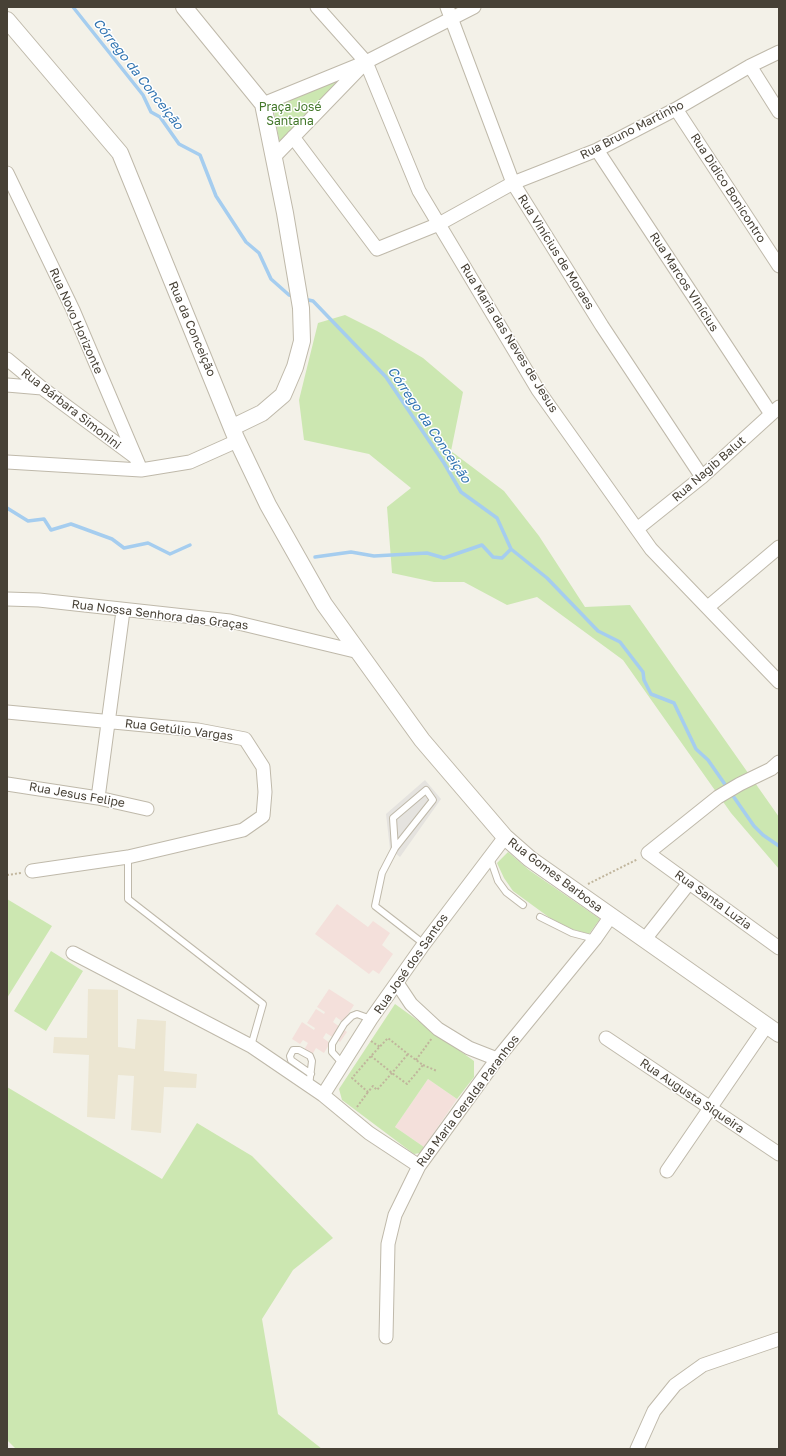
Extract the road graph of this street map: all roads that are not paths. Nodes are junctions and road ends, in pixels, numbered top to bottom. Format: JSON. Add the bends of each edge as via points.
{"nodes":[{"id":1,"x":184,"y":7,"type":"edge"},
{"id":2,"x":317,"y":7,"type":"edge"},
{"id":3,"x":474,"y":7,"type":"edge"},
{"id":4,"x":450,"y":12,"type":"edge"},
{"id":5,"x":7,"y":20,"type":"edge"},
{"id":6,"x":779,"y":52,"type":"edge"},
{"id":7,"x":366,"y":62,"type":"junction"},
{"id":8,"x":750,"y":66,"type":"junction"},
{"id":9,"x":263,"y":104,"type":"junction"},
{"id":10,"x":676,"y":109,"type":"junction"},
{"id":11,"x":779,"y":112,"type":"edge"},
{"id":12,"x":293,"y":137,"type":"junction"},
{"id":13,"x":597,"y":150,"type":"junction"},
{"id":14,"x":274,"y":157,"type":"junction"},
{"id":15,"x":7,"y":173,"type":"edge"},
{"id":16,"x":513,"y":183,"type":"junction"},
{"id":17,"x":438,"y":224,"type":"junction"},
{"id":18,"x":779,"y":266,"type":"edge"},
{"id":19,"x":7,"y":359,"type":"edge"},
{"id":20,"x":7,"y":385,"type":"edge"},
{"id":21,"x":42,"y":388,"type":"junction"},
{"id":22,"x":775,"y":411,"type":"edge"},
{"id":23,"x":235,"y":434,"type":"junction"},
{"id":24,"x":7,"y":462,"type":"edge"},
{"id":25,"x":139,"y":464,"type":"junction"},
{"id":26,"x":702,"y":477,"type":"junction"},
{"id":27,"x":637,"y":529,"type":"junction"},
{"id":28,"x":779,"y":547,"type":"edge"},
{"id":29,"x":7,"y":599,"type":"edge"},
{"id":30,"x":708,"y":607,"type":"junction"},
{"id":31,"x":123,"y":611,"type":"junction"},
{"id":32,"x":359,"y":652,"type":"junction"},
{"id":33,"x":779,"y":682,"type":"edge"},
{"id":34,"x":7,"y":712,"type":"edge"},
{"id":35,"x":108,"y":722,"type":"junction"},
{"id":36,"x":779,"y":762,"type":"edge"},
{"id":37,"x":7,"y":784,"type":"edge"},
{"id":38,"x":98,"y":798,"type":"junction"},
{"id":39,"x":147,"y":809,"type":"dead end"},
{"id":40,"x":505,"y":837,"type":"junction"},
{"id":41,"x":395,"y":848,"type":"junction"},
{"id":42,"x":128,"y":857,"type":"junction"},
{"id":43,"x":490,"y":857,"type":"junction"},
{"id":44,"x":32,"y":871,"type":"dead end"},
{"id":45,"x":689,"y":883,"type":"junction"},
{"id":46,"x":523,"y":905,"type":"dead end"},
{"id":47,"x":611,"y":916,"type":"junction"},
{"id":48,"x":540,"y":917,"type":"dead end"},
{"id":49,"x":595,"y":939,"type":"junction"},
{"id":50,"x":644,"y":939,"type":"junction"},
{"id":51,"x":424,"y":944,"type":"junction"},
{"id":52,"x":779,"y":948,"type":"edge"},
{"id":53,"x":73,"y":953,"type":"dead end"},
{"id":54,"x":397,"y":983,"type":"junction"},
{"id":55,"x":371,"y":1019,"type":"junction"},
{"id":56,"x":773,"y":1030,"type":"edge"},
{"id":57,"x":606,"y":1038,"type":"dead end"},
{"id":58,"x":251,"y":1046,"type":"junction"},
{"id":59,"x":497,"y":1059,"type":"junction"},
{"id":60,"x":343,"y":1064,"type":"junction"},
{"id":61,"x":323,"y":1095,"type":"junction"},
{"id":62,"x":710,"y":1109,"type":"junction"},
{"id":63,"x":779,"y":1154,"type":"edge"},
{"id":64,"x":419,"y":1166,"type":"junction"},
{"id":65,"x":667,"y":1171,"type":"dead end"},
{"id":66,"x":386,"y":1337,"type":"dead end"},
{"id":67,"x":779,"y":1339,"type":"edge"},
{"id":68,"x":637,"y":1449,"type":"edge"}],
"edges":[{"from":1,"to":9,"type":"street"},
{"from":2,"to":7,"type":"street","name":"Rua Maria das Neves de Jesus"},
{"from":3,"to":4,"type":"street"},
{"from":4,"to":7,"type":"street"},
{"from":4,"to":16,"type":"street","name":"Rua Vinícius de Moraes"},
{"from":5,"to":23,"type":"street","name":"Rua da Conceição","via":[[120,153]]},
{"from":6,"to":8,"type":"street","name":"Rua Bruno Martinho"},
{"from":7,"to":9,"type":"street"},
{"from":7,"to":12,"type":"street"},
{"from":7,"to":17,"type":"street","name":"Rua Maria das Neves de Jesus","via":[[419,191]]},
{"from":8,"to":10,"type":"street","name":"Rua Bruno Martinho"},
{"from":8,"to":11,"type":"street"},
{"from":9,"to":14,"type":"street"},
{"from":10,"to":13,"type":"street","name":"Rua Bruno Martinho"},
{"from":10,"to":18,"type":"street","name":"Rua Didico Bonicontro"},
{"from":12,"to":14,"type":"street"},
{"from":12,"to":17,"type":"street","name":"Rua Bruno Martinho","via":[[377,249]]},
{"from":13,"to":16,"type":"street","name":"Rua Bruno Martinho"},
{"from":13,"to":22,"type":"street","name":"Rua Marcos VInícius"},
{"from":14,"to":23,"type":"street","via":[[298,281],[302,341],[295,367],[283,395]]},
{"from":15,"to":25,"type":"street","name":"Rua Novo Horizonte","via":[[73,310]]},
{"from":16,"to":17,"type":"street","name":"Rua Bruno Martinho"},
{"from":16,"to":26,"type":"street","name":"Rua Vinícius de Moraes","via":[[602,326]]},
{"from":17,"to":27,"type":"street","name":"Rua Maria das Neves de Jesus","via":[[538,390]]},
{"from":19,"to":21,"type":"street","name":"Rua Bárbara Simonini"},
{"from":20,"to":21,"type":"street"},
{"from":21,"to":25,"type":"street","name":"Rua Bárbara Simonini"},
{"from":22,"to":26,"type":"street","name":"Rua Nagib Balut"},
{"from":23,"to":25,"type":"street","via":[[190,462]]},
{"from":23,"to":32,"type":"street","name":"Rua da Conceição","via":[[268,505],[324,604]]},
{"from":24,"to":25,"type":"street"},
{"from":26,"to":27,"type":"street","name":"Rua Nagib Balut"},
{"from":27,"to":30,"type":"street","name":"Rua Maria das Neves de Jesus","via":[[652,549]]},
{"from":28,"to":30,"type":"street"},
{"from":29,"to":31,"type":"street","name":"Rua Nossa Senhora das Graças","via":[[39,600]]},
{"from":30,"to":33,"type":"street","name":"Rua Maria das Neves de Jesus"},
{"from":31,"to":32,"type":"street","name":"Rua Nossa Senhora das Graças","via":[[230,621]]},
{"from":31,"to":35,"type":"street"},
{"from":32,"to":40,"type":"street","name":"Rua Gomes Barbosa","via":[[422,740]]},
{"from":34,"to":35,"type":"street","name":"Rua Getúlio Vargas"},
{"from":35,"to":38,"type":"street"},
{"from":35,"to":42,"type":"street","name":"Rua Getúlio Vargas","via":[[198,730],[245,739],[263,767],[266,792],[263,816],[243,830]]},
{"from":36,"to":45,"type":"street","name":"Rua Santa Luzia","via":[[771,769],[718,797],[648,853]]},
{"from":37,"to":38,"type":"street","name":"Rua Jesus Felipe"},
{"from":38,"to":39,"type":"street","name":"Rua Jesus Felipe"},
{"from":40,"to":43,"type":"street","name":"Rua José dos Santos"},
{"from":40,"to":47,"type":"street","name":"Rua Gomes Barbosa","via":[[530,859]]},
{"from":41,"to":41,"type":"lane","via":[[434,800],[426,790],[393,818]]},
{"from":41,"to":51,"type":"lane","via":[[382,873],[375,906]]},
{"from":42,"to":44,"type":"street","name":"Rua Getúlio Vargas"},
{"from":42,"to":58,"type":"lane","via":[[128,900],[262,1004]]},
{"from":43,"to":46,"type":"lane","via":[[498,881],[506,892]]},
{"from":43,"to":51,"type":"street","name":"Rua José dos Santos"},
{"from":45,"to":50,"type":"street"},
{"from":45,"to":52,"type":"street","name":"Rua Santa Luzia"},
{"from":47,"to":49,"type":"street","name":"Rua Maria Geralda Paranhos"},
{"from":47,"to":50,"type":"street","name":"Rua Gomes Barbosa"},
{"from":48,"to":49,"type":"lane","via":[[572,933]]},
{"from":49,"to":59,"type":"street","name":"Rua Maria Geralda Paranhos"},
{"from":50,"to":56,"type":"street","name":"Rua Gomes Barbosa"},
{"from":51,"to":54,"type":"street","name":"Rua José dos Santos"},
{"from":53,"to":58,"type":"street"},
{"from":54,"to":55,"type":"street","name":"Rua José dos Santos"},
{"from":54,"to":59,"type":"street","via":[[411,1004],[438,1029],[469,1048]]},
{"from":55,"to":60,"type":"street","name":"Rua José dos Santos"},
{"from":55,"to":60,"type":"lane","via":[[358,1014],[344,1024],[332,1044],[332,1052]]},
{"from":56,"to":62,"type":"street"},
{"from":57,"to":62,"type":"street","name":"Rua Augusta Siqueira"},
{"from":58,"to":61,"type":"street","via":[[310,1080]]},
{"from":59,"to":64,"type":"street","name":"Rua Maria Geralda Paranhos"},
{"from":60,"to":61,"type":"street","name":"Rua José dos Santos"},
{"from":61,"to":64,"type":"street","via":[[369,1133]]},
{"from":62,"to":63,"type":"street","name":"Rua Augusta Siqueira"},
{"from":62,"to":65,"type":"street"},
{"from":64,"to":66,"type":"street","name":"Rua Maria Geralda Paranhos","via":[[395,1215],[388,1244]]},
{"from":67,"to":68,"type":"street","via":[[703,1365],[674,1385],[654,1411]]}]}
